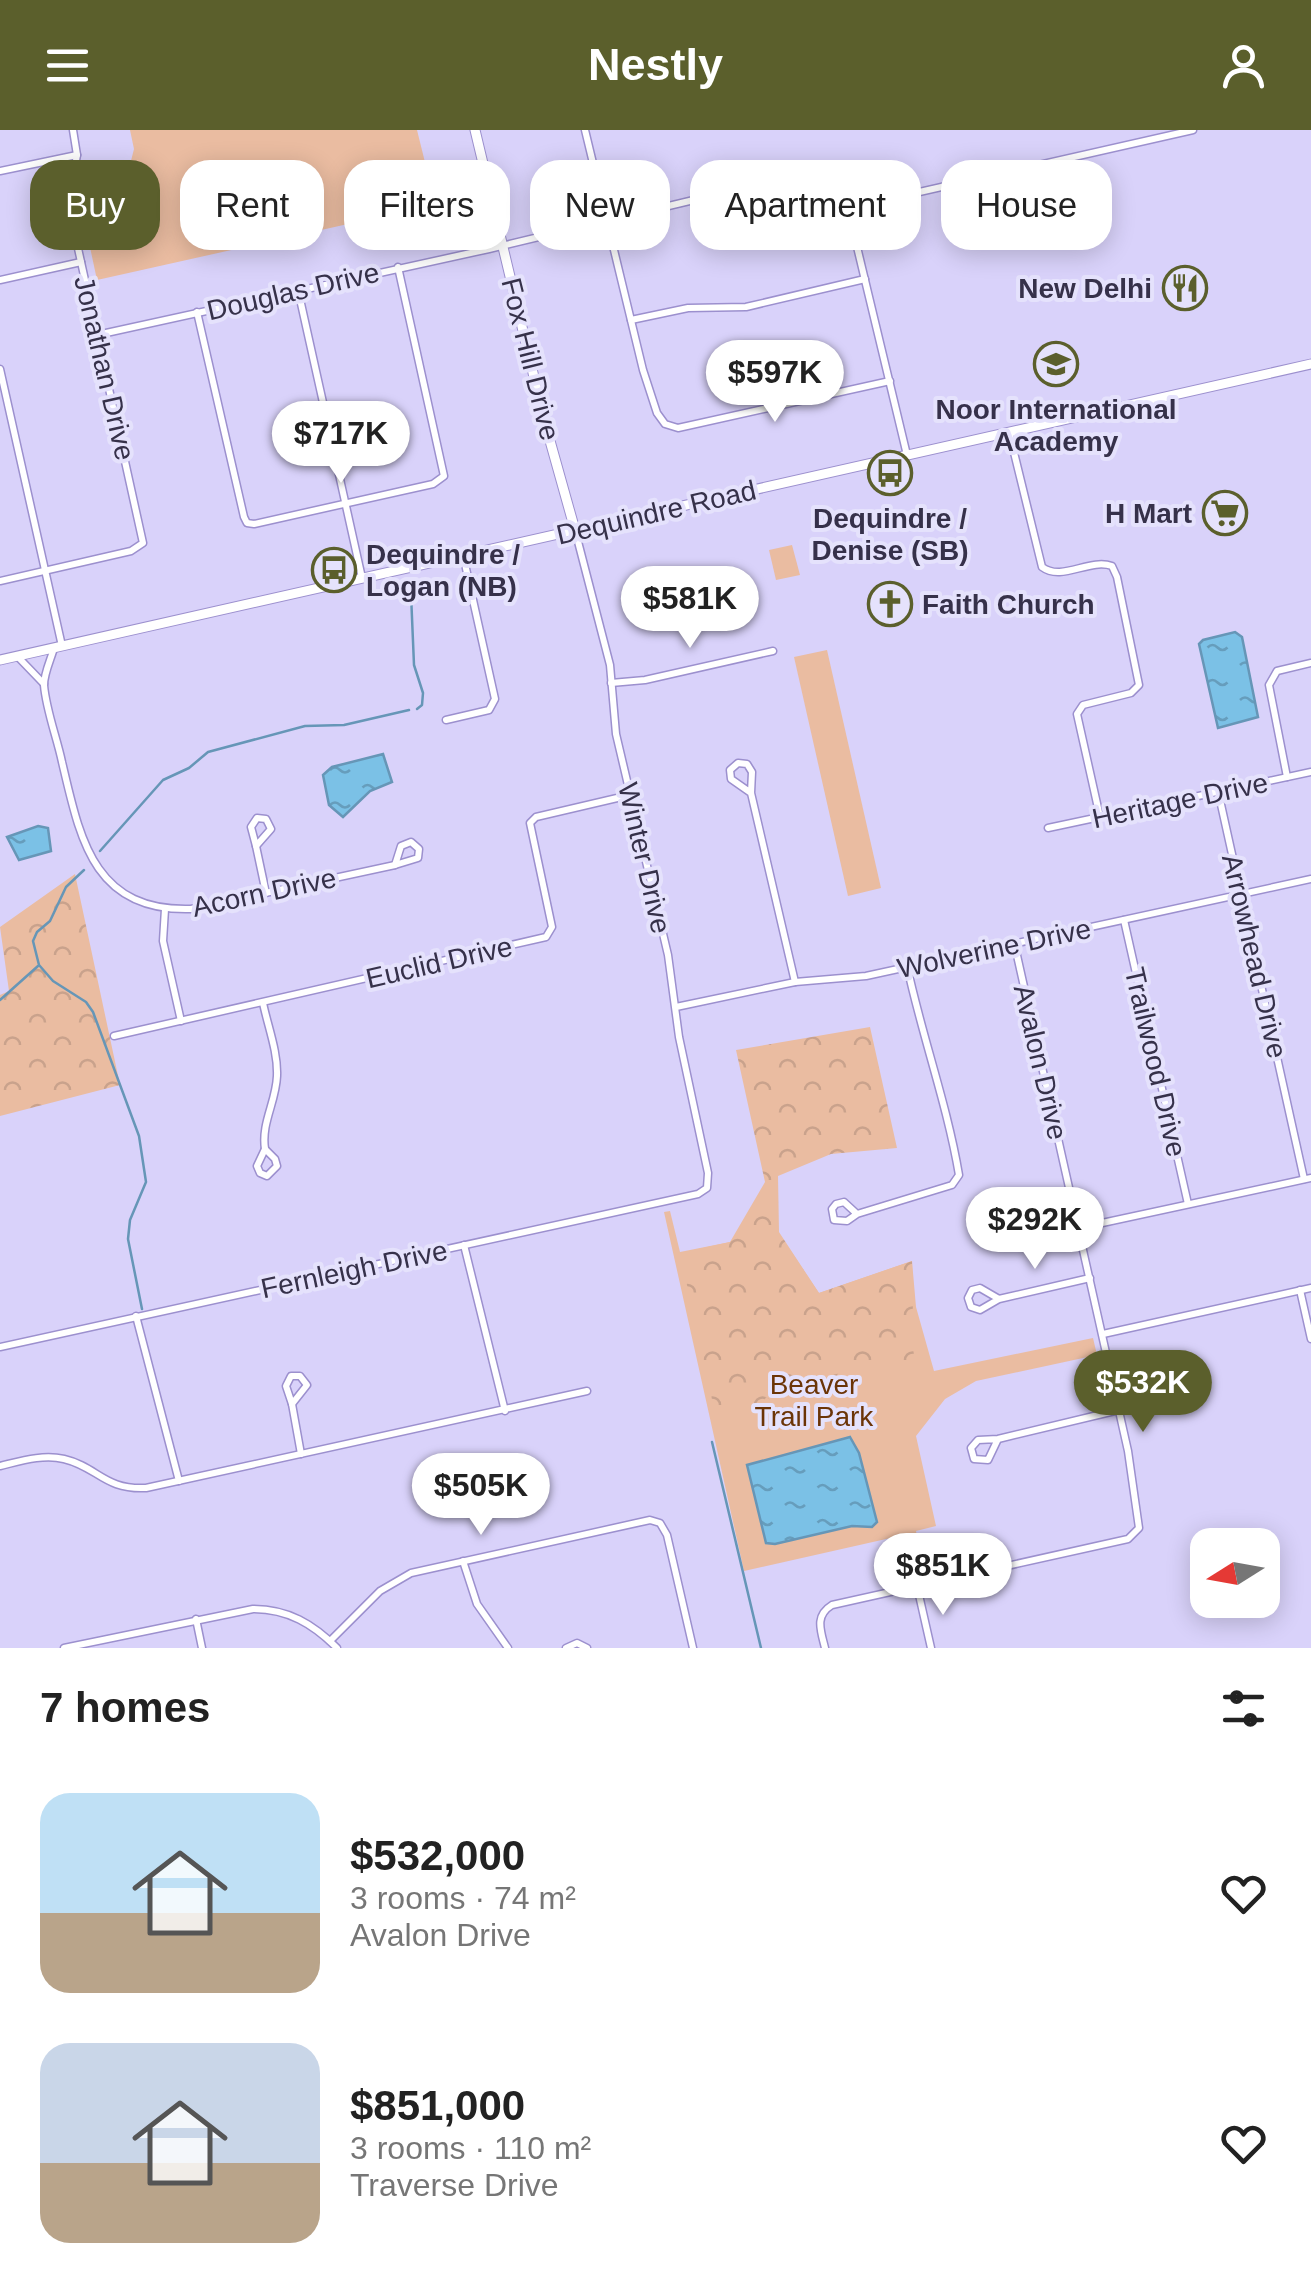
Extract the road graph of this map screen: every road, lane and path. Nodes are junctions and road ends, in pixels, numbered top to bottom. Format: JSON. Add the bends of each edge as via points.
{"nodes":[{"id":1,"x":74,"y":130,"type":"edge"},
{"id":2,"x":474,"y":130,"type":"edge"},
{"id":3,"x":585,"y":130,"type":"edge"},
{"id":4,"x":1193,"y":130,"type":"edge"},
{"id":5,"x":77,"y":155,"type":"junction"},
{"id":6,"x":481,"y":160,"type":"edge"},
{"id":7,"x":592,"y":160,"type":"edge"},
{"id":8,"x":0,"y":171,"type":"edge"},
{"id":9,"x":479,"y":250,"type":"edge"},
{"id":10,"x":503,"y":250,"type":"edge"},
{"id":11,"x":614,"y":250,"type":"edge"},
{"id":12,"x":81,"y":262,"type":"junction"},
{"id":13,"x":398,"y":268,"type":"junction"},
{"id":14,"x":865,"y":279,"type":"junction"},
{"id":15,"x":0,"y":280,"type":"edge"},
{"id":16,"x":298,"y":290,"type":"junction"},
{"id":17,"x":198,"y":312,"type":"junction"},
{"id":18,"x":631,"y":320,"type":"junction"},
{"id":19,"x":97,"y":335,"type":"junction"},
{"id":20,"x":1311,"y":364,"type":"edge"},
{"id":21,"x":0,"y":369,"type":"edge"},
{"id":22,"x":890,"y":380,"type":"junction"},
{"id":23,"x":1010,"y":432,"type":"junction"},
{"id":24,"x":907,"y":455,"type":"junction"},
{"id":25,"x":346,"y":503,"type":"junction"},
{"id":26,"x":575,"y":530,"type":"junction"},
{"id":27,"x":464,"y":555,"type":"junction"},
{"id":28,"x":46,"y":571,"type":"junction"},
{"id":29,"x":362,"y":578,"type":"junction"},
{"id":30,"x":0,"y":581,"type":"edge"},
{"id":31,"x":58,"y":647,"type":"junction"},
{"id":32,"x":773,"y":651,"type":"dead end"},
{"id":33,"x":17,"y":656,"type":"junction"},
{"id":34,"x":0,"y":660,"type":"edge"},
{"id":35,"x":1311,"y":663,"type":"edge"},
{"id":36,"x":611,"y":683,"type":"junction"},
{"id":37,"x":44,"y":685,"type":"junction"},
{"id":38,"x":446,"y":720,"type":"dead end"},
{"id":39,"x":1311,"y":772,"type":"edge"},
{"id":40,"x":1287,"y":777,"type":"junction"},
{"id":41,"x":1218,"y":792,"type":"junction"},
{"id":42,"x":751,"y":794,"type":"junction"},
{"id":43,"x":630,"y":795,"type":"junction"},
{"id":44,"x":1100,"y":817,"type":"junction"},
{"id":45,"x":1048,"y":828,"type":"dead end"},
{"id":46,"x":256,"y":846,"type":"dead end"},
{"id":47,"x":394,"y":864,"type":"dead end"},
{"id":48,"x":1311,"y":879,"type":"edge"},
{"id":49,"x":266,"y":893,"type":"junction"},
{"id":50,"x":1241,"y":894,"type":"junction"},
{"id":51,"x":165,"y":909,"type":"junction"},
{"id":52,"x":1124,"y":920,"type":"junction"},
{"id":53,"x":1014,"y":942,"type":"junction"},
{"id":54,"x":907,"y":966,"type":"junction"},
{"id":55,"x":795,"y":982,"type":"junction"},
{"id":56,"x":264,"y":1003,"type":"junction"},
{"id":57,"x":675,"y":1007,"type":"junction"},
{"id":58,"x":181,"y":1021,"type":"junction"},
{"id":59,"x":114,"y":1036,"type":"dead end"},
{"id":60,"x":265,"y":1149,"type":"dead end"},
{"id":61,"x":1308,"y":1178,"type":"edge"},
{"id":62,"x":707,"y":1188,"type":"joint"},
{"id":63,"x":1188,"y":1204,"type":"junction"},
{"id":64,"x":857,"y":1214,"type":"dead end"},
{"id":65,"x":1078,"y":1228,"type":"junction"},
{"id":66,"x":464,"y":1245,"type":"junction"},
{"id":67,"x":1090,"y":1278,"type":"junction"},
{"id":68,"x":1311,"y":1288,"type":"edge"},
{"id":69,"x":1300,"y":1290,"type":"junction"},
{"id":70,"x":999,"y":1299,"type":"junction"},
{"id":71,"x":136,"y":1316,"type":"junction"},
{"id":72,"x":1103,"y":1334,"type":"junction"},
{"id":73,"x":1311,"y":1340,"type":"edge"},
{"id":74,"x":0,"y":1347,"type":"edge"},
{"id":75,"x":587,"y":1391,"type":"dead end"},
{"id":76,"x":292,"y":1404,"type":"dead end"},
{"id":77,"x":1119,"y":1410,"type":"junction"},
{"id":78,"x":505,"y":1412,"type":"junction"},
{"id":79,"x":998,"y":1439,"type":"junction"},
{"id":80,"x":301,"y":1454,"type":"junction"},
{"id":81,"x":0,"y":1466,"type":"edge"},
{"id":82,"x":179,"y":1481,"type":"junction"},
{"id":83,"x":463,"y":1560,"type":"junction"},
{"id":84,"x":917,"y":1586,"type":"junction"},
{"id":85,"x":196,"y":1619,"type":"junction"},
{"id":86,"x":330,"y":1641,"type":"junction"},
{"id":87,"x":91,"y":1645,"type":"edge"},
{"id":88,"x":64,"y":1648,"type":"edge"},
{"id":89,"x":202,"y":1648,"type":"edge"},
{"id":90,"x":337,"y":1648,"type":"edge"},
{"id":91,"x":508,"y":1648,"type":"edge"},
{"id":92,"x":566,"y":1648,"type":"edge"},
{"id":93,"x":587,"y":1648,"type":"edge"},
{"id":94,"x":693,"y":1648,"type":"edge"},
{"id":95,"x":825,"y":1648,"type":"edge"},
{"id":96,"x":931,"y":1648,"type":"edge"}],
"edges":[{"from":1,"to":5,"type":"street","name":"Jonathan Drive"},
{"from":2,"to":6,"type":"main road","name":"Fox Hill Drive"},
{"from":3,"to":7,"type":"street"},
{"from":4,"to":14,"type":"street","via":[[870,203],[854,212],[852,226]]},
{"from":5,"to":8,"type":"street"},
{"from":5,"to":12,"type":"street","name":"Jonathan Drive","via":[[68,196]]},
{"from":9,"to":13,"type":"street","name":"Douglas Drive"},
{"from":10,"to":26,"type":"main road","name":"Fox Hill Drive"},
{"from":11,"to":18,"type":"street"},
{"from":12,"to":15,"type":"street"},
{"from":12,"to":19,"type":"street","name":"Jonathan Drive"},
{"from":13,"to":16,"type":"street","name":"Douglas Drive"},
{"from":13,"to":25,"type":"street","via":[[442,479]]},
{"from":14,"to":18,"type":"street","via":[[746,307],[688,308]]},
{"from":14,"to":22,"type":"street"},
{"from":16,"to":17,"type":"street","name":"Douglas Drive"},
{"from":16,"to":25,"type":"street"},
{"from":17,"to":19,"type":"street","name":"Douglas Drive"},
{"from":17,"to":25,"type":"street","via":[[248,522]]},
{"from":18,"to":22,"type":"street","via":[[648,389],[665,424],[678,428]]},
{"from":19,"to":28,"type":"street","name":"Jonathan Drive","via":[[142,546]]},
{"from":20,"to":23,"type":"main road","name":"Dequindre Road"},
{"from":21,"to":28,"type":"street"},
{"from":22,"to":24,"type":"street"},
{"from":23,"to":24,"type":"main road","name":"Dequindre Road"},
{"from":23,"to":44,"type":"street","via":[[1042,567],[1056,573],[1108,564],[1118,582],[1139,685],[1083,704],[1077,714]]},
{"from":24,"to":26,"type":"main road","name":"Dequindre Road"},
{"from":25,"to":29,"type":"street"},
{"from":26,"to":27,"type":"main road","name":"Dequindre Road"},
{"from":26,"to":36,"type":"street","name":"Winter Drive"},
{"from":27,"to":29,"type":"main road","name":"Dequindre Road"},
{"from":27,"to":38,"type":"street","via":[[495,699],[486,712]]},
{"from":28,"to":30,"type":"street"},
{"from":28,"to":31,"type":"street"},
{"from":29,"to":31,"type":"main road","name":"Dequindre Road"},
{"from":31,"to":33,"type":"main road","name":"Dequindre Road"},
{"from":31,"to":37,"type":"street","name":"Acorn Drive"},
{"from":32,"to":36,"type":"street"},
{"from":33,"to":34,"type":"main road","name":"Dequindre Road"},
{"from":33,"to":37,"type":"street","name":"Acorn Drive"},
{"from":35,"to":40,"type":"street","via":[[1277,671],[1269,684]]},
{"from":36,"to":43,"type":"street","name":"Winter Drive"},
{"from":37,"to":51,"type":"street","name":"Acorn Drive","via":[[90,857],[126,894]]},
{"from":39,"to":40,"type":"street","name":"Heritage Drive"},
{"from":40,"to":41,"type":"street","name":"Heritage Drive"},
{"from":41,"to":44,"type":"street","name":"Heritage Drive"},
{"from":41,"to":50,"type":"street","name":"Arrowhead Drive"},
{"from":42,"to":42,"type":"street","via":[[752,772],[738,763],[731,779]]},
{"from":42,"to":55,"type":"street"},
{"from":43,"to":56,"type":"street","name":"Euclid Drive","via":[[530,822],[552,927],[546,937]]},
{"from":43,"to":57,"type":"street","name":"Winter Drive"},
{"from":44,"to":45,"type":"street","name":"Heritage Drive"},
{"from":46,"to":49,"type":"street"},
{"from":47,"to":49,"type":"street","name":"Acorn Drive"},
{"from":48,"to":50,"type":"street","name":"Wolverine Drive"},
{"from":49,"to":51,"type":"street","name":"Acorn Drive"},
{"from":50,"to":52,"type":"street","name":"Wolverine Drive"},
{"from":50,"to":61,"type":"street","name":"Arrowhead Drive"},
{"from":51,"to":58,"type":"street","via":[[163,941]]},
{"from":52,"to":53,"type":"street","name":"Wolverine Drive"},
{"from":52,"to":63,"type":"street","name":"Trailwood Drive"},
{"from":53,"to":54,"type":"street","name":"Wolverine Drive"},
{"from":53,"to":65,"type":"street","name":"Avalon Drive"},
{"from":54,"to":55,"type":"street","name":"Wolverine Drive"},
{"from":54,"to":64,"type":"street","via":[[959,1175],[952,1184]]},
{"from":55,"to":57,"type":"street","name":"Wolverine Drive"},
{"from":56,"to":58,"type":"street","name":"Euclid Drive"},
{"from":56,"to":60,"type":"street","via":[[277,1069]]},
{"from":57,"to":62,"type":"street","name":"Winter Drive"},
{"from":58,"to":59,"type":"street","name":"Euclid Drive"},
{"from":61,"to":63,"type":"street"},
{"from":62,"to":66,"type":"street","name":"Fernleigh Drive"},
{"from":63,"to":65,"type":"street"},
{"from":65,"to":67,"type":"street","name":"Avalon Drive"},
{"from":66,"to":71,"type":"street","name":"Fernleigh Drive"},
{"from":66,"to":78,"type":"street"},
{"from":67,"to":70,"type":"street"},
{"from":67,"to":72,"type":"street","name":"Avalon Drive"},
{"from":68,"to":69,"type":"street"},
{"from":69,"to":72,"type":"street"},
{"from":69,"to":73,"type":"street"},
{"from":70,"to":70,"type":"street","via":[[980,1288],[968,1298],[980,1310]]},
{"from":71,"to":74,"type":"street","name":"Fernleigh Drive"},
{"from":71,"to":82,"type":"street"},
{"from":72,"to":77,"type":"street","name":"Avalon Drive"},
{"from":75,"to":78,"type":"street"},
{"from":76,"to":80,"type":"street"},
{"from":77,"to":79,"type":"street"},
{"from":77,"to":84,"type":"street","name":"Avalon Drive","via":[[1137,1533]]},
{"from":78,"to":80,"type":"street"},
{"from":79,"to":79,"type":"street","via":[[976,1442],[974,1459],[988,1460]]},
{"from":80,"to":82,"type":"street"},
{"from":81,"to":82,"type":"street","via":[[53,1457],[122,1487]]},
{"from":83,"to":86,"type":"street","via":[[396,1579]]},
{"from":83,"to":91,"type":"street","via":[[477,1604]]},
{"from":83,"to":94,"type":"street","via":[[660,1523]]},
{"from":84,"to":95,"type":"street","via":[[832,1605],[819,1624]]},
{"from":84,"to":96,"type":"street"},
{"from":85,"to":86,"type":"street","via":[[273,1610]]},
{"from":85,"to":87,"type":"street"},
{"from":85,"to":89,"type":"street"},
{"from":86,"to":90,"type":"street"},
{"from":87,"to":88,"type":"street"},
{"from":92,"to":93,"type":"street"}]}
